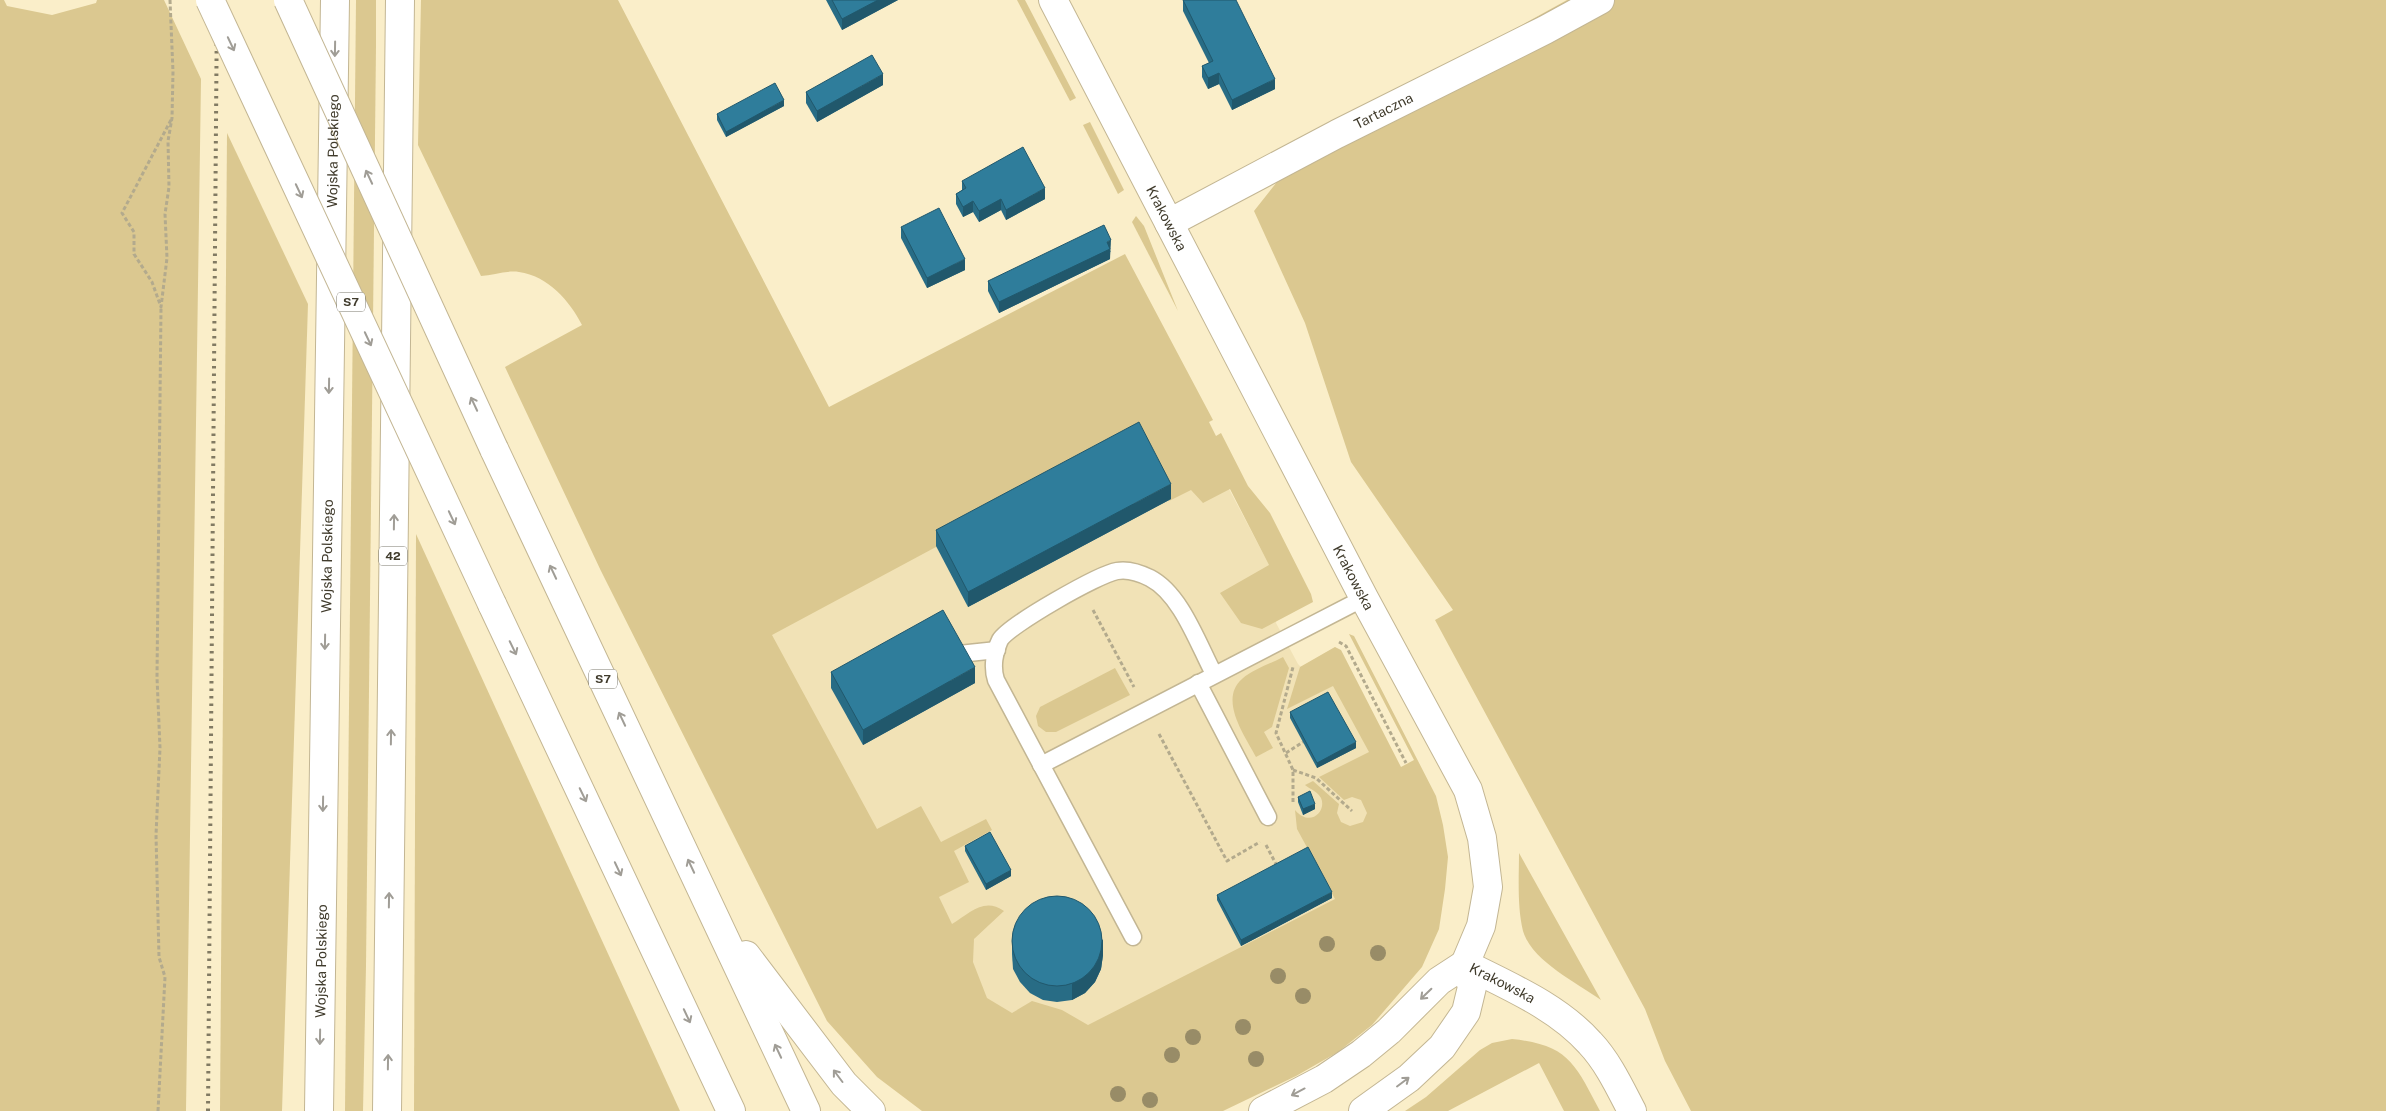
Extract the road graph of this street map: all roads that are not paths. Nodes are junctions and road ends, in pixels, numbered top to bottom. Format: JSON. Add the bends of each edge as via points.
{"nodes":[{"id":1,"x":210,"y":0,"type":"edge"},
{"id":2,"x":288,"y":0,"type":"edge"},
{"id":3,"x":336,"y":0,"type":"edge"},
{"id":4,"x":400,"y":0,"type":"edge"},
{"id":5,"x":1053,"y":0,"type":"edge"},
{"id":6,"x":1600,"y":0,"type":"edge"},
{"id":7,"x":1170,"y":222,"type":"junction"},
{"id":8,"x":1364,"y":598,"type":"junction"},
{"id":9,"x":996,"y":650,"type":"junction"},
{"id":10,"x":959,"y":654,"type":"edge"},
{"id":11,"x":1214,"y":674,"type":"junction"},
{"id":12,"x":1198,"y":683,"type":"junction"},
{"id":13,"x":1041,"y":765,"type":"junction"},
{"id":14,"x":1268,"y":817,"type":"dead end"},
{"id":15,"x":712,"y":910,"type":"junction"},
{"id":16,"x":1133,"y":937,"type":"dead end"},
{"id":17,"x":1464,"y":964,"type":"junction"},
{"id":18,"x":319,"y":1111,"type":"edge"},
{"id":19,"x":387,"y":1111,"type":"edge"},
{"id":20,"x":732,"y":1111,"type":"edge"},
{"id":21,"x":806,"y":1111,"type":"edge"},
{"id":22,"x":871,"y":1111,"type":"edge"},
{"id":23,"x":1263,"y":1111,"type":"edge"},
{"id":24,"x":1364,"y":1111,"type":"edge"},
{"id":25,"x":1632,"y":1111,"type":"edge"}],
"edges":[{"from":1,"to":20,"type":"main road","number":"S7","one_way":true,"bridge":true},
{"from":15,"to":2,"type":"main road","number":"S7","one_way":true,"bridge":true,"via":[[494,449]]},
{"from":3,"to":18,"type":"main road","name":"Wojska Polskiego","one_way":true},
{"from":19,"to":4,"type":"main road","number":"42","one_way":true},
{"from":5,"to":7,"type":"main road","name":"Krakowska"},
{"from":6,"to":7,"type":"main road","name":"Tartaczna"},
{"from":7,"to":8,"type":"main road","name":"Krakowska"},
{"from":8,"to":11,"type":"lane"},
{"from":8,"to":17,"type":"main road","name":"Krakowska","via":[[1468,790],[1479,828],[1488,887],[1481,926]]},
{"from":9,"to":10,"type":"lane"},
{"from":9,"to":11,"type":"lane","via":[[1001,639],[1021,621],[1109,573],[1130,570],[1150,578],[1170,592]]},
{"from":9,"to":13,"type":"lane","via":[[993,672],[996,680]]},
{"from":11,"to":12,"type":"lane"},
{"from":12,"to":13,"type":"lane"},
{"from":12,"to":14,"type":"lane"},
{"from":13,"to":16,"type":"lane"},
{"from":21,"to":15,"type":"main road","number":"S7","one_way":true},
{"from":22,"to":15,"type":"main road","one_way":true,"via":[[844,1084]]},
{"from":17,"to":23,"type":"main road","one_way":true,"via":[[1439,981],[1361,1054],[1324,1079]]},
{"from":24,"to":17,"type":"main road","one_way":true,"via":[[1409,1078],[1442,1047],[1466,1012],[1472,987]]},
{"from":17,"to":25,"type":"main road","name":"Krakowska","via":[[1535,1001],[1580,1032],[1602,1057]]}]}
